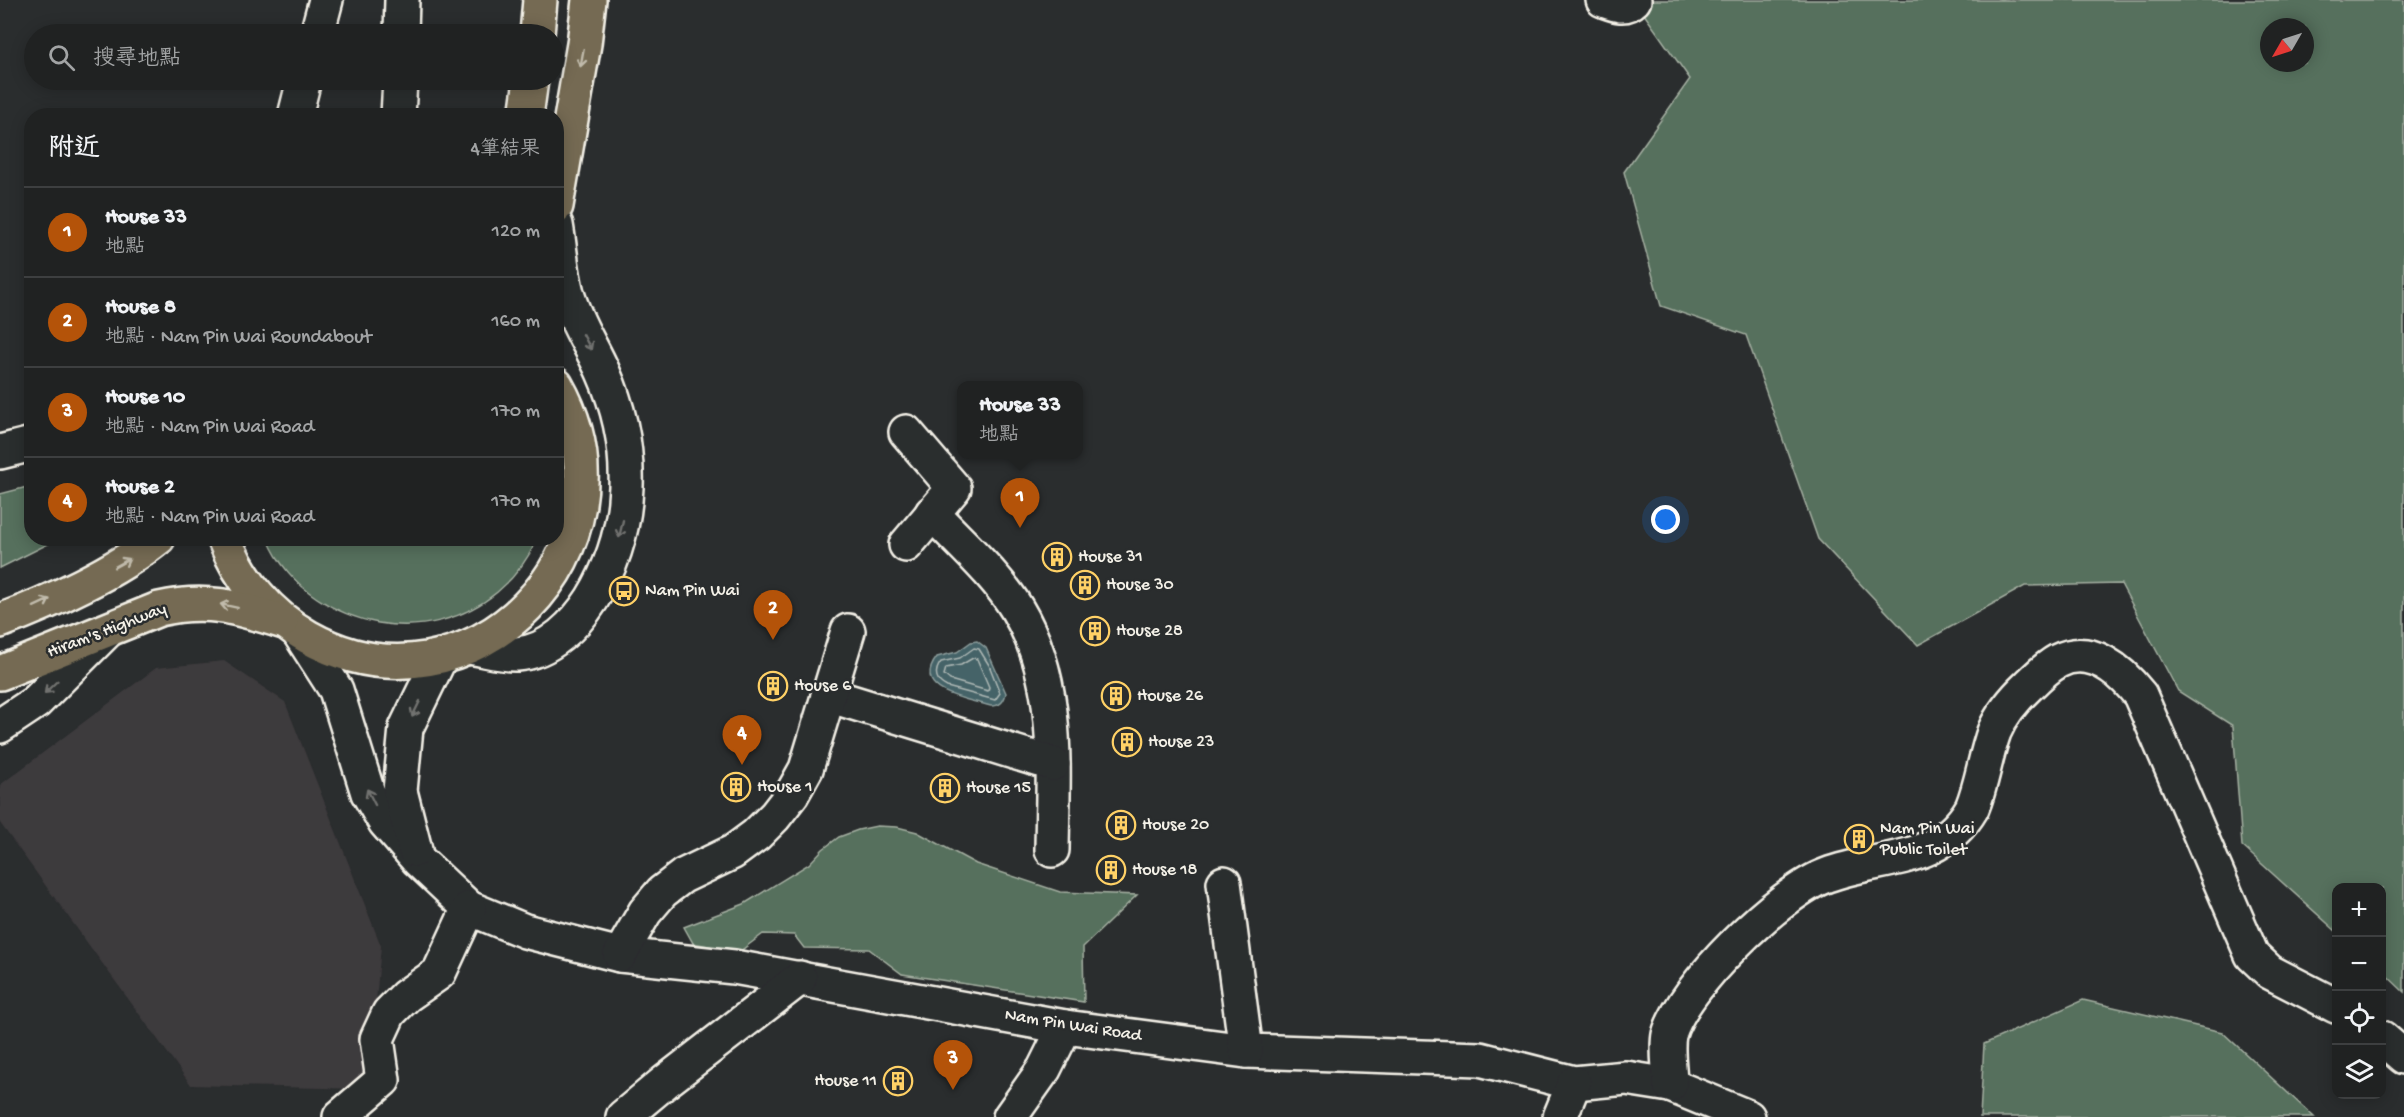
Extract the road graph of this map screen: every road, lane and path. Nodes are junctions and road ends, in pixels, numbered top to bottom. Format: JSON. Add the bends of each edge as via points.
{"nodes":[{"id":1,"x":326,"y":0,"type":"edge"},
{"id":2,"x":402,"y":0,"type":"edge"},
{"id":3,"x":540,"y":0,"type":"edge"},
{"id":4,"x":589,"y":0,"type":"edge"},
{"id":5,"x":1603,"y":0,"type":"edge"},
{"id":6,"x":1634,"y":0,"type":"edge"},
{"id":7,"x":319,"y":24,"type":"edge"},
{"id":8,"x":401,"y":24,"type":"edge"},
{"id":9,"x":538,"y":24,"type":"edge"},
{"id":10,"x":301,"y":90,"type":"edge"},
{"id":11,"x":399,"y":90,"type":"edge"},
{"id":12,"x":530,"y":90,"type":"edge"},
{"id":13,"x":296,"y":108,"type":"edge"},
{"id":14,"x":398,"y":108,"type":"edge"},
{"id":15,"x":527,"y":108,"type":"edge"},
{"id":16,"x":564,"y":160,"type":"edge"},
{"id":17,"x":564,"y":278,"type":"edge"},
{"id":18,"x":564,"y":398,"type":"edge"},
{"id":19,"x":906,"y":432,"type":"dead end"},
{"id":20,"x":24,"y":446,"type":"edge"},
{"id":21,"x":0,"y":452,"type":"edge"},
{"id":22,"x":932,"y":513,"type":"junction"},
{"id":23,"x":906,"y":545,"type":"dead end"},
{"id":24,"x":147,"y":546,"type":"edge"},
{"id":25,"x":227,"y":546,"type":"edge"},
{"id":26,"x":0,"y":621,"type":"edge"},
{"id":27,"x":291,"y":627,"type":"junction"},
{"id":28,"x":107,"y":631,"type":"junction"},
{"id":29,"x":848,"y":631,"type":"dead end"},
{"id":30,"x":454,"y":651,"type":"junction"},
{"id":31,"x":0,"y":673,"type":"edge"},
{"id":32,"x":828,"y":695,"type":"junction"},
{"id":33,"x":0,"y":726,"type":"edge"},
{"id":34,"x":1053,"y":764,"type":"junction"},
{"id":35,"x":1052,"y":850,"type":"dead end"},
{"id":36,"x":418,"y":860,"type":"junction"},
{"id":37,"x":1224,"y":884,"type":"dead end"},
{"id":38,"x":469,"y":908,"type":"junction"},
{"id":39,"x":620,"y":955,"type":"junction"},
{"id":40,"x":800,"y":978,"type":"junction"},
{"id":41,"x":2332,"y":1004,"type":"edge"},
{"id":42,"x":1065,"y":1026,"type":"junction"},
{"id":43,"x":2386,"y":1041,"type":"edge"},
{"id":44,"x":1246,"y":1051,"type":"junction"},
{"id":45,"x":2404,"y":1057,"type":"edge"},
{"id":46,"x":1574,"y":1083,"type":"junction"},
{"id":47,"x":1670,"y":1085,"type":"junction"},
{"id":48,"x":340,"y":1117,"type":"edge"},
{"id":49,"x":623,"y":1117,"type":"edge"},
{"id":50,"x":1010,"y":1117,"type":"edge"},
{"id":51,"x":1560,"y":1117,"type":"edge"},
{"id":52,"x":1748,"y":1117,"type":"edge"}],
"edges":[{"from":1,"to":7,"type":"street"},
{"from":2,"to":8,"type":"street"},
{"from":3,"to":9,"type":"main road"},
{"from":4,"to":16,"type":"main road","one_way":true},
{"from":5,"to":6,"type":"street","via":[[1618,6]]},
{"from":10,"to":13,"type":"street"},
{"from":11,"to":14,"type":"street"},
{"from":12,"to":15,"type":"main road"},
{"from":17,"to":30,"type":"street","one_way":true,"via":[[583,335],[615,400],[627,458],[624,517],[613,558],[586,607],[554,640],[536,651]]},
{"from":18,"to":30,"type":"main road","via":[[575,428],[582,487],[569,544],[556,571],[518,616],[494,634]]},
{"from":19,"to":22,"type":"street","via":[[954,488]]},
{"from":20,"to":21,"type":"street"},
{"from":22,"to":23,"type":"street"},
{"from":22,"to":34,"type":"street","via":[[1000,584],[1031,634],[1048,691]]},
{"from":26,"to":24,"type":"main road","one_way":true,"via":[[84,584]]},
{"from":25,"to":27,"type":"main road","via":[[249,586]]},
{"from":27,"to":28,"type":"main road","name":"Hiram's Highway","one_way":true,"via":[[231,606],[184,603]]},
{"from":27,"to":30,"type":"main road","via":[[356,656],[399,661]]},
{"from":36,"to":27,"type":"street","name":"Nam Pin Wai Road","one_way":true,"via":[[385,822],[368,794],[336,690]]},
{"from":28,"to":31,"type":"main road","name":"Hiram's Highway"},
{"from":28,"to":33,"type":"street","one_way":true,"via":[[36,702]]},
{"from":29,"to":32,"type":"street"},
{"from":30,"to":36,"type":"street","one_way":true,"via":[[406,728],[400,791]]},
{"from":32,"to":34,"type":"street"},
{"from":32,"to":39,"type":"street","via":[[806,769],[776,816],[733,852],[683,876],[662,892],[645,912]]},
{"from":34,"to":35,"type":"street"},
{"from":36,"to":38,"type":"street","name":"Nam Pin Wai Road"},
{"from":37,"to":44,"type":"street"},
{"from":38,"to":39,"type":"street","name":"Nam Pin Wai Road","via":[[525,932]]},
{"from":38,"to":48,"type":"street","via":[[439,973],[389,1013],[377,1039],[383,1080]]},
{"from":39,"to":40,"type":"street","name":"Nam Pin Wai Road"},
{"from":40,"to":42,"type":"street","name":"Nam Pin Wai Road"},
{"from":40,"to":49,"type":"street"},
{"from":41,"to":47,"type":"street","via":[[2281,979],[2252,955],[2140,695],[2113,667],[2084,656],[2071,656],[2048,667],[2009,705],[1994,732],[1972,808],[1950,836],[1914,854],[1840,870],[1814,880],[1778,906],[1725,954],[1687,999],[1669,1035]]},
{"from":42,"to":44,"type":"street","name":"Nam Pin Wai Road"},
{"from":42,"to":50,"type":"street","via":[[1044,1069]]},
{"from":43,"to":45,"type":"street"},
{"from":44,"to":46,"type":"street","name":"Nam Pin Wai Road","via":[[1480,1059]]},
{"from":46,"to":47,"type":"street","name":"Nam Pin Wai Road","via":[[1626,1078]]},
{"from":46,"to":51,"type":"street"},
{"from":47,"to":52,"type":"street","name":"Nam Pin Wai Road"}]}
